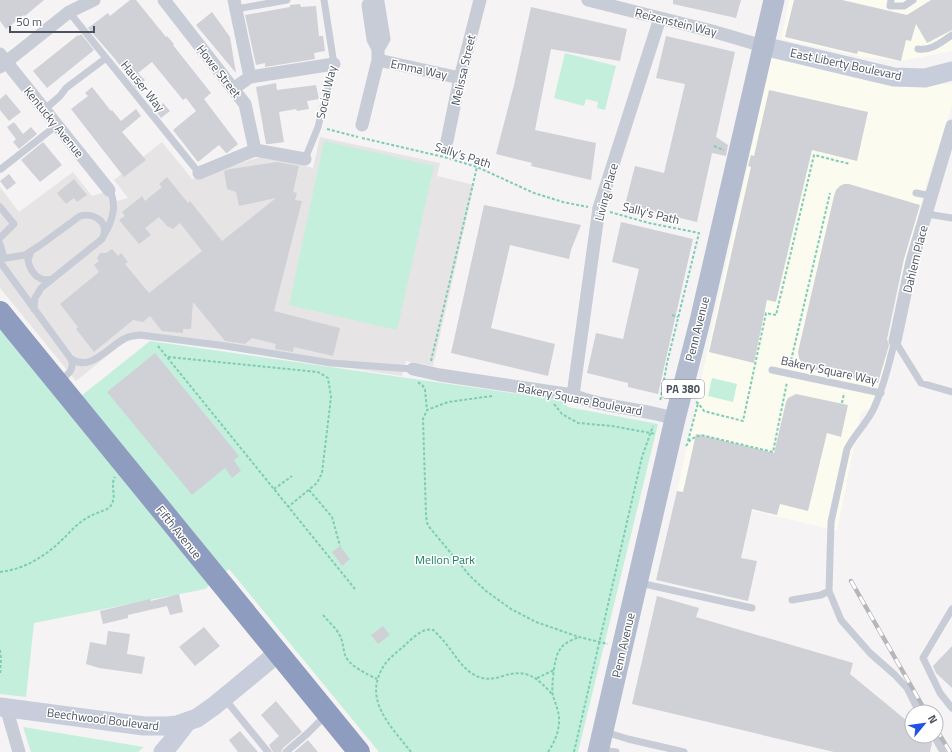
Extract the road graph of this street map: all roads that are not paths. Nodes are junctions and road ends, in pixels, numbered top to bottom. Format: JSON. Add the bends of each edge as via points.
{"nodes":[{"id":1,"x":94,"y":0,"type":"edge"},
{"id":2,"x":164,"y":0,"type":"edge"},
{"id":3,"x":288,"y":0,"type":"edge"},
{"id":4,"x":324,"y":0,"type":"edge"},
{"id":5,"x":480,"y":0,"type":"edge"},
{"id":6,"x":588,"y":0,"type":"edge"},
{"id":7,"x":774,"y":0,"type":"edge"},
{"id":8,"x":891,"y":0,"type":"edge"},
{"id":9,"x":913,"y":0,"type":"edge"},
{"id":10,"x":235,"y":4,"type":"edge"},
{"id":11,"x":69,"y":12,"type":"junction"},
{"id":12,"x":660,"y":18,"type":"junction"},
{"id":13,"x":952,"y":35,"type":"edge"},
{"id":14,"x":763,"y":46,"type":"junction"},
{"id":15,"x":918,"y":49,"type":"dead end"},
{"id":16,"x":106,"y":58,"type":"junction"},
{"id":17,"x":2,"y":61,"type":"edge"},
{"id":18,"x":334,"y":64,"type":"junction"},
{"id":19,"x":952,"y":71,"type":"edge"},
{"id":20,"x":250,"y":78,"type":"junction"},
{"id":21,"x":460,"y":78,"type":"junction"},
{"id":22,"x":233,"y":89,"type":"junction"},
{"id":23,"x":44,"y":110,"type":"junction"},
{"id":24,"x":57,"y":125,"type":"junction"},
{"id":25,"x":362,"y":125,"type":"dead end"},
{"id":26,"x":952,"y":126,"type":"edge"},
{"id":27,"x":447,"y":141,"type":"dead end"},
{"id":28,"x":255,"y":150,"type":"junction"},
{"id":29,"x":306,"y":159,"type":"joint"},
{"id":30,"x":1,"y":169,"type":"edge"},
{"id":31,"x":199,"y":173,"type":"joint"},
{"id":32,"x":109,"y":190,"type":"joint"},
{"id":33,"x":916,"y":193,"type":"dead end"},
{"id":34,"x":932,"y":196,"type":"junction"},
{"id":35,"x":0,"y":207,"type":"edge"},
{"id":36,"x":926,"y":214,"type":"junction"},
{"id":37,"x":952,"y":218,"type":"edge"},
{"id":38,"x":104,"y":235,"type":"junction"},
{"id":39,"x":0,"y":238,"type":"edge"},
{"id":40,"x":0,"y":244,"type":"edge"},
{"id":41,"x":31,"y":251,"type":"junction"},
{"id":42,"x":1,"y":260,"type":"edge"},
{"id":43,"x":52,"y":279,"type":"junction"},
{"id":44,"x":34,"y":309,"type":"junction"},
{"id":45,"x":0,"y":312,"type":"edge"},
{"id":46,"x":894,"y":342,"type":"junction"},
{"id":47,"x":71,"y":359,"type":"junction"},
{"id":48,"x":413,"y":369,"type":"joint"},
{"id":49,"x":772,"y":370,"type":"dead end"},
{"id":50,"x":58,"y":383,"type":"junction"},
{"id":51,"x":881,"y":392,"type":"junction"},
{"id":52,"x":952,"y":392,"type":"edge"},
{"id":53,"x":573,"y":395,"type":"junction"},
{"id":54,"x":676,"y":432,"type":"junction"},
{"id":55,"x":638,"y":583,"type":"junction"},
{"id":56,"x":829,"y":591,"type":"junction"},
{"id":57,"x":792,"y":600,"type":"dead end"},
{"id":58,"x":752,"y":608,"type":"dead end"},
{"id":59,"x":952,"y":609,"type":"edge"},
{"id":60,"x":278,"y":653,"type":"junction"},
{"id":61,"x":224,"y":698,"type":"junction"},
{"id":62,"x":915,"y":704,"type":"edge"},
{"id":63,"x":3,"y":707,"type":"edge"},
{"id":64,"x":952,"y":708,"type":"edge"},
{"id":65,"x":327,"y":714,"type":"junction"},
{"id":66,"x":187,"y":722,"type":"junction"},
{"id":67,"x":604,"y":746,"type":"edge"},
{"id":68,"x":19,"y":752,"type":"edge"},
{"id":69,"x":163,"y":752,"type":"edge"},
{"id":70,"x":268,"y":752,"type":"edge"},
{"id":71,"x":286,"y":752,"type":"edge"},
{"id":72,"x":359,"y":752,"type":"edge"},
{"id":73,"x":684,"y":752,"type":"edge"}],
"edges":[{"from":1,"to":11,"type":"street"},
{"from":2,"to":22,"type":"street","name":"Howe Street"},
{"from":3,"to":10,"type":"lane"},
{"from":4,"to":18,"type":"lane","name":"Social Way"},
{"from":5,"to":21,"type":"street","name":"Melissa Street"},
{"from":6,"to":12,"type":"street","name":"Reizenstein Way"},
{"from":7,"to":14,"type":"main road","name":"Penn Avenue","number":"PA 380"},
{"from":8,"to":9,"type":"lane","via":[[890,6],[904,6]]},
{"from":10,"to":20,"type":"street"},
{"from":11,"to":16,"type":"lane","name":"Hauser Way"},
{"from":11,"to":17,"type":"street"},
{"from":12,"to":14,"type":"street","name":"Reizenstein Way"},
{"from":12,"to":53,"type":"street","name":"Living Place","via":[[599,208]]},
{"from":13,"to":15,"type":"lane","via":[[926,50]]},
{"from":14,"to":19,"type":"main road","name":"East Liberty Boulevard","via":[[894,77],[925,78]]},
{"from":14,"to":54,"type":"main road","name":"Penn Avenue","number":"PA 380","via":[[680,398]]},
{"from":16,"to":23,"type":"lane","via":[[66,88]]},
{"from":16,"to":31,"type":"lane","name":"Hauser Way"},
{"from":17,"to":23,"type":"street","name":"Kentucky Avenue"},
{"from":18,"to":20,"type":"street"},
{"from":18,"to":29,"type":"lane","name":"Social Way","via":[[318,127]]},
{"from":20,"to":22,"type":"street"},
{"from":21,"to":25,"type":"street","name":"Emma Way","via":[[378,55]]},
{"from":21,"to":27,"type":"street","name":"Melissa Street"},
{"from":22,"to":28,"type":"street","name":"Howe Street","via":[[245,104]]},
{"from":23,"to":24,"type":"street","name":"Kentucky Avenue"},
{"from":24,"to":30,"type":"lane"},
{"from":24,"to":32,"type":"street","name":"Kentucky Avenue"},
{"from":26,"to":34,"type":"street","name":"Dahlem Place"},
{"from":28,"to":29,"type":"street"},
{"from":28,"to":31,"type":"street"},
{"from":32,"to":38,"type":"lane","via":[[113,206],[109,226]]},
{"from":33,"to":34,"type":"lane"},
{"from":34,"to":36,"type":"street","name":"Dahlem Place"},
{"from":35,"to":39,"type":"lane","via":[[14,224]]},
{"from":36,"to":37,"type":"lane"},
{"from":36,"to":46,"type":"street","name":"Dahlem Place","via":[[912,261]]},
{"from":38,"to":41,"type":"lane","via":[[102,222],[86,214],[74,219]]},
{"from":38,"to":43,"type":"lane"},
{"from":40,"to":42,"type":"lane"},
{"from":41,"to":42,"type":"lane","via":[[18,257]]},
{"from":41,"to":43,"type":"lane","via":[[28,260],[31,270],[40,279]]},
{"from":42,"to":44,"type":"lane"},
{"from":43,"to":44,"type":"lane","via":[[36,294]]},
{"from":44,"to":47,"type":"lane"},
{"from":45,"to":50,"type":"highway","name":"Fifth Avenue"},
{"from":46,"to":51,"type":"lane","name":"Dahlem Place"},
{"from":46,"to":52,"type":"lane","via":[[921,383]]},
{"from":47,"to":48,"type":"lane","via":[[87,363],[124,339],[131,336],[150,336],[332,363]]},
{"from":47,"to":50,"type":"lane","via":[[72,370]]},
{"from":48,"to":53,"type":"street","name":"Bakery Square Boulevard","via":[[440,376]]},
{"from":49,"to":51,"type":"lane","name":"Bakery Square Way"},
{"from":50,"to":60,"type":"highway","name":"Fifth Avenue"},
{"from":51,"to":56,"type":"lane","name":"Dahlem Place","via":[[872,412],[852,438],[847,449],[831,522]]},
{"from":53,"to":54,"type":"street","name":"Bakery Square Boulevard"},
{"from":54,"to":55,"type":"main road","name":"Penn Avenue","number":"PA 380"},
{"from":55,"to":58,"type":"lane"},
{"from":55,"to":67,"type":"main road","name":"Penn Avenue","number":"PA 380"},
{"from":56,"to":57,"type":"lane","via":[[821,596]]},
{"from":56,"to":62,"type":"lane","via":[[841,620],[870,653],[907,688]]},
{"from":59,"to":64,"type":"lane","via":[[923,658],[940,693]]},
{"from":60,"to":61,"type":"main road","name":"Beechwood Boulevard"},
{"from":60,"to":65,"type":"highway","name":"Fifth Avenue"},
{"from":61,"to":66,"type":"main road","name":"Beechwood Boulevard"},
{"from":61,"to":70,"type":"lane"},
{"from":63,"to":66,"type":"main road","name":"Beechwood Boulevard","via":[[144,726],[167,726]]},
{"from":63,"to":68,"type":"street"},
{"from":65,"to":71,"type":"lane"},
{"from":65,"to":72,"type":"highway","name":"Fifth Avenue"},
{"from":66,"to":69,"type":"main road"},
{"from":67,"to":73,"type":"lane","via":[[628,739]]}]}
